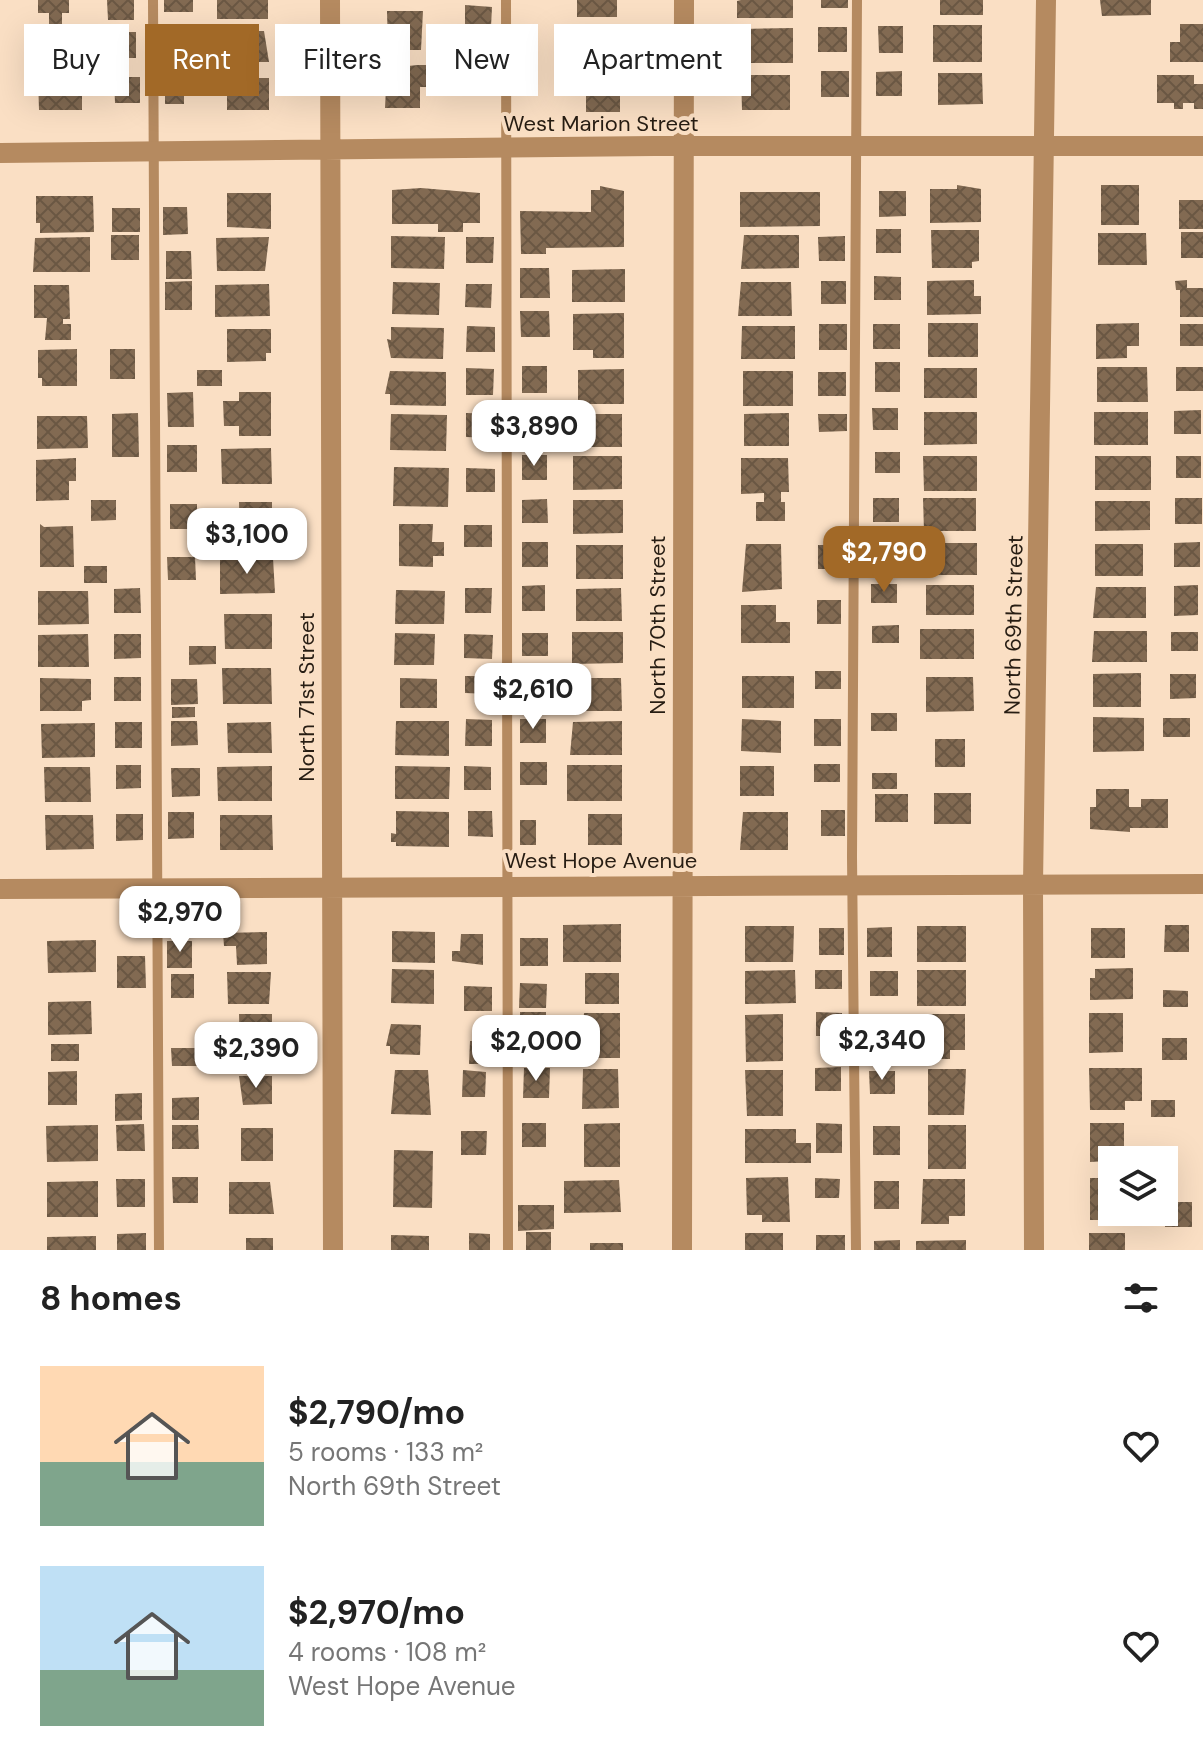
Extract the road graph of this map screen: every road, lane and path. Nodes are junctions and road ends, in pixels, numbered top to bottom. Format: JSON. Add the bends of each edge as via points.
{"nodes":[{"id":1,"x":153,"y":0,"type":"edge"},
{"id":2,"x":330,"y":0,"type":"edge"},
{"id":3,"x":506,"y":0,"type":"edge"},
{"id":4,"x":684,"y":0,"type":"edge"},
{"id":5,"x":857,"y":0,"type":"edge"},
{"id":6,"x":1046,"y":0,"type":"edge"},
{"id":7,"x":682,"y":146,"type":"junction"},
{"id":8,"x":855,"y":146,"type":"junction"},
{"id":9,"x":1044,"y":146,"type":"junction"},
{"id":10,"x":1203,"y":146,"type":"edge"},
{"id":11,"x":508,"y":147,"type":"junction"},
{"id":12,"x":153,"y":151,"type":"junction"},
{"id":13,"x":329,"y":152,"type":"junction"},
{"id":14,"x":0,"y":153,"type":"edge"},
{"id":15,"x":508,"y":884,"type":"junction"},
{"id":16,"x":681,"y":884,"type":"junction"},
{"id":17,"x":852,"y":884,"type":"junction"},
{"id":18,"x":1033,"y":884,"type":"junction"},
{"id":19,"x":1203,"y":884,"type":"edge"},
{"id":20,"x":159,"y":886,"type":"junction"},
{"id":21,"x":331,"y":886,"type":"junction"},
{"id":22,"x":0,"y":889,"type":"edge"},
{"id":23,"x":159,"y":1250,"type":"edge"},
{"id":24,"x":333,"y":1250,"type":"edge"},
{"id":25,"x":508,"y":1250,"type":"edge"},
{"id":26,"x":682,"y":1250,"type":"edge"},
{"id":27,"x":856,"y":1250,"type":"edge"},
{"id":28,"x":1034,"y":1250,"type":"edge"}],
"edges":[{"from":1,"to":12,"type":"lane"},
{"from":2,"to":13,"type":"street","name":"North 71st Street"},
{"from":3,"to":11,"type":"lane"},
{"from":4,"to":7,"type":"street","name":"North 70th Street"},
{"from":5,"to":8,"type":"lane"},
{"from":6,"to":9,"type":"street","name":"North 69th Street"},
{"from":7,"to":8,"type":"street","name":"West Marion Street"},
{"from":7,"to":11,"type":"street","name":"West Marion Street"},
{"from":7,"to":16,"type":"street","name":"North 70th Street"},
{"from":8,"to":9,"type":"street","name":"West Marion Street"},
{"from":8,"to":17,"type":"lane"},
{"from":9,"to":10,"type":"street","name":"West Marion Street"},
{"from":9,"to":18,"type":"street","name":"North 69th Street"},
{"from":11,"to":13,"type":"street","name":"West Marion Street"},
{"from":11,"to":15,"type":"lane"},
{"from":12,"to":13,"type":"street","name":"West Marion Street"},
{"from":12,"to":14,"type":"street","name":"West Marion Street"},
{"from":12,"to":20,"type":"lane"},
{"from":13,"to":21,"type":"street","name":"North 71st Street"},
{"from":15,"to":16,"type":"street","name":"West Hope Avenue"},
{"from":15,"to":21,"type":"street","name":"West Hope Avenue"},
{"from":15,"to":25,"type":"lane"},
{"from":16,"to":17,"type":"street","name":"West Hope Avenue"},
{"from":16,"to":26,"type":"street","name":"North 70th Street"},
{"from":17,"to":18,"type":"street","name":"West Hope Avenue"},
{"from":17,"to":27,"type":"lane"},
{"from":18,"to":19,"type":"street","name":"West Hope Avenue"},
{"from":18,"to":28,"type":"street","name":"North 69th Street"},
{"from":20,"to":21,"type":"street","name":"West Hope Avenue"},
{"from":20,"to":22,"type":"street","name":"West Hope Avenue"},
{"from":20,"to":23,"type":"lane"},
{"from":21,"to":24,"type":"street","name":"North 71st Street"}]}
